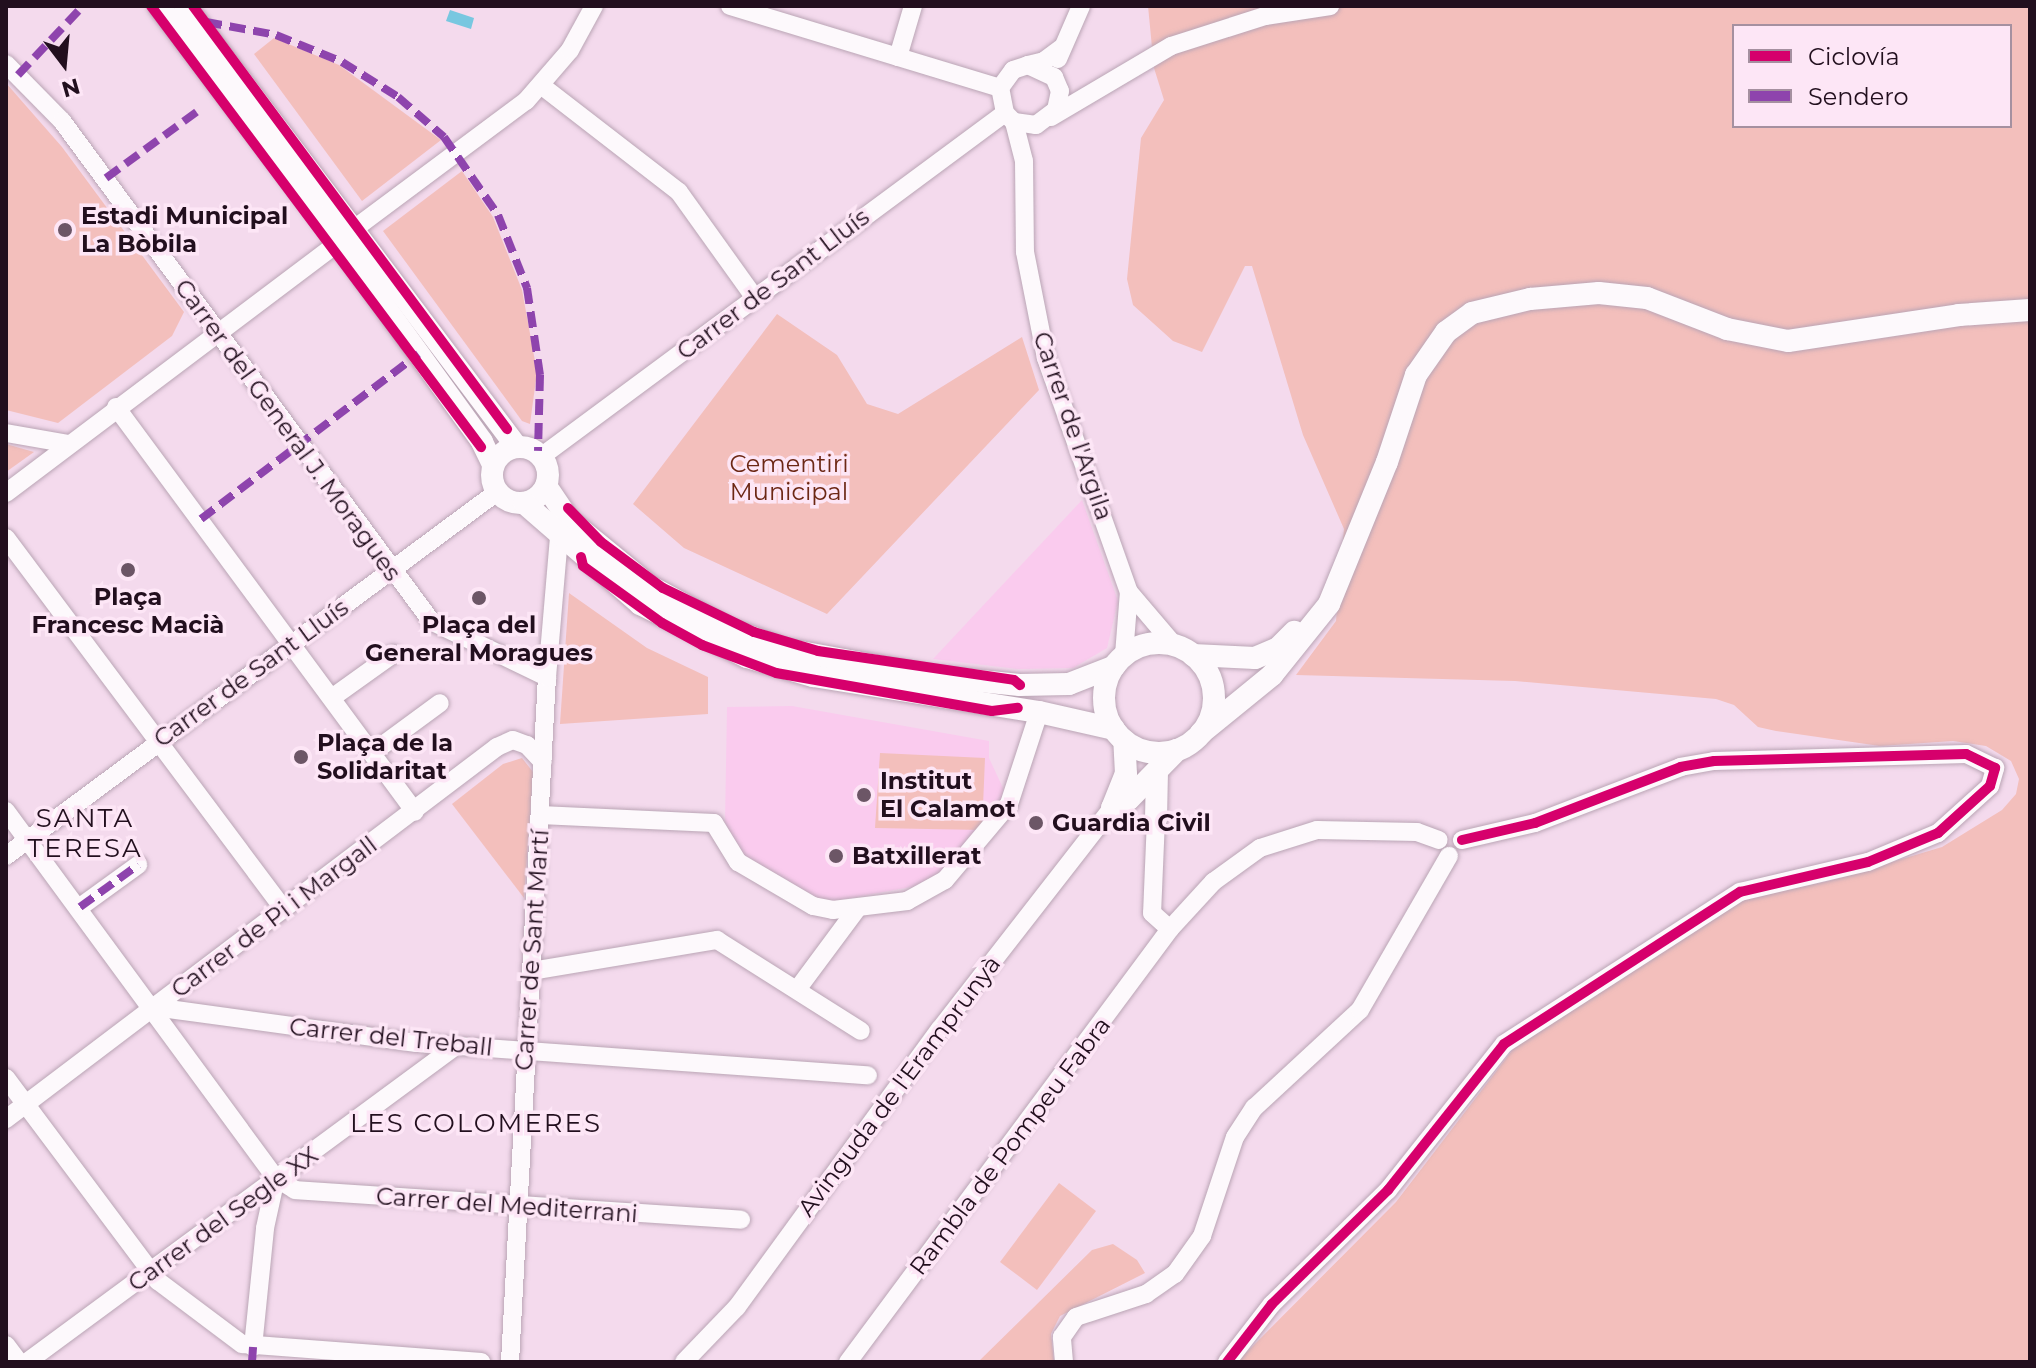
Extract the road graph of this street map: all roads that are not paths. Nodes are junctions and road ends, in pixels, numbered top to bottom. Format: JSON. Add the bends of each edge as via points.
{"nodes":[{"id":1,"x":159,"y":6,"type":"edge"},
{"id":2,"x":185,"y":6,"type":"edge"},
{"id":3,"x":594,"y":6,"type":"edge"},
{"id":4,"x":730,"y":6,"type":"edge"},
{"id":5,"x":913,"y":6,"type":"edge"},
{"id":6,"x":1081,"y":6,"type":"edge"},
{"id":7,"x":1330,"y":6,"type":"edge"},
{"id":8,"x":761,"y":10,"type":"edge"},
{"id":9,"x":1061,"y":48,"type":"junction"},
{"id":10,"x":898,"y":57,"type":"junction"},
{"id":11,"x":6,"y":64,"type":"edge"},
{"id":12,"x":1028,"y":65,"type":"junction"},
{"id":13,"x":1056,"y":80,"type":"junction"},
{"id":14,"x":542,"y":86,"type":"junction"},
{"id":15,"x":1000,"y":88,"type":"junction"},
{"id":16,"x":1089,"y":94,"type":"junction"},
{"id":17,"x":1009,"y":117,"type":"junction"},
{"id":18,"x":1043,"y":121,"type":"junction"},
{"id":19,"x":1024,"y":161,"type":"junction"},
{"id":20,"x":346,"y":236,"type":"junction"},
{"id":21,"x":755,"y":298,"type":"junction"},
{"id":22,"x":2030,"y":302,"type":"edge"},
{"id":23,"x":2030,"y":310,"type":"edge"},
{"id":24,"x":217,"y":332,"type":"junction"},
{"id":25,"x":116,"y":407,"type":"junction"},
{"id":26,"x":6,"y":433,"type":"edge"},
{"id":27,"x":69,"y":444,"type":"junction"},
{"id":28,"x":517,"y":447,"type":"junction"},
{"id":29,"x":542,"y":456,"type":"junction"},
{"id":30,"x":493,"y":465,"type":"junction"},
{"id":31,"x":546,"y":486,"type":"junction"},
{"id":32,"x":497,"y":492,"type":"junction"},
{"id":33,"x":6,"y":493,"type":"edge"},
{"id":34,"x":524,"y":503,"type":"junction"},
{"id":35,"x":6,"y":538,"type":"edge"},
{"id":36,"x":559,"y":538,"type":"junction"},
{"id":37,"x":390,"y":570,"type":"junction"},
{"id":38,"x":1129,"y":592,"type":"junction"},
{"id":39,"x":293,"y":642,"type":"junction"},
{"id":40,"x":1184,"y":650,"type":"junction"},
{"id":41,"x":393,"y":654,"type":"dead end"},
{"id":42,"x":1120,"y":660,"type":"junction"},
{"id":43,"x":547,"y":677,"type":"junction"},
{"id":44,"x":333,"y":697,"type":"junction"},
{"id":45,"x":440,"y":703,"type":"dead end"},
{"id":46,"x":1039,"y":712,"type":"junction"},
{"id":47,"x":1201,"y":733,"type":"junction"},
{"id":48,"x":1119,"y":735,"type":"junction"},
{"id":49,"x":159,"y":740,"type":"junction"},
{"id":50,"x":1177,"y":750,"type":"junction"},
{"id":51,"x":372,"y":753,"type":"junction"},
{"id":52,"x":543,"y":762,"type":"junction"},
{"id":53,"x":1157,"y":771,"type":"junction"},
{"id":54,"x":1120,"y":804,"type":"junction"},
{"id":55,"x":6,"y":811,"type":"edge"},
{"id":56,"x":415,"y":812,"type":"junction"},
{"id":57,"x":540,"y":815,"type":"junction"},
{"id":58,"x":1156,"y":819,"type":"junction"},
{"id":59,"x":28,"y":839,"type":"junction"},
{"id":60,"x":1444,"y":848,"type":"junction"},
{"id":61,"x":6,"y":856,"type":"edge"},
{"id":62,"x":138,"y":865,"type":"dead end"},
{"id":63,"x":80,"y":907,"type":"junction"},
{"id":64,"x":857,"y":909,"type":"junction"},
{"id":65,"x":284,"y":910,"type":"junction"},
{"id":66,"x":1170,"y":929,"type":"junction"},
{"id":67,"x":532,"y":971,"type":"junction"},
{"id":68,"x":799,"y":987,"type":"junction"},
{"id":69,"x":154,"y":1007,"type":"junction"},
{"id":70,"x":861,"y":1031,"type":"dead end"},
{"id":71,"x":456,"y":1046,"type":"junction"},
{"id":72,"x":526,"y":1051,"type":"junction"},
{"id":73,"x":868,"y":1075,"type":"dead end"},
{"id":74,"x":6,"y":1078,"type":"edge"},
{"id":75,"x":26,"y":1104,"type":"junction"},
{"id":76,"x":6,"y":1119,"type":"edge"},
{"id":77,"x":276,"y":1178,"type":"junction"},
{"id":78,"x":517,"y":1206,"type":"junction"},
{"id":79,"x":741,"y":1220,"type":"dead end"},
{"id":80,"x":150,"y":1271,"type":"junction"},
{"id":81,"x":6,"y":1345,"type":"edge"},
{"id":82,"x":253,"y":1347,"type":"junction"},
{"id":83,"x":19,"y":1362,"type":"edge"},
{"id":84,"x":27,"y":1362,"type":"edge"},
{"id":85,"x":481,"y":1362,"type":"edge"},
{"id":86,"x":510,"y":1362,"type":"edge"},
{"id":87,"x":684,"y":1362,"type":"edge"},
{"id":88,"x":848,"y":1362,"type":"edge"},
{"id":89,"x":1064,"y":1362,"type":"edge"},
{"id":90,"x":1227,"y":1362,"type":"edge"}],
"edges":[{"from":1,"to":20,"type":"main road"},
{"from":2,"to":20,"type":"main road"},
{"from":3,"to":14,"type":"street"},
{"from":4,"to":8,"type":"street"},
{"from":5,"to":10,"type":"street"},
{"from":6,"to":9,"type":"street"},
{"from":7,"to":16,"type":"street","via":[[1207,32],[1171,46]]},
{"from":8,"to":10,"type":"street"},
{"from":9,"to":12,"type":"street"},
{"from":9,"to":13,"type":"street"},
{"from":10,"to":15,"type":"street"},
{"from":11,"to":24,"type":"street","name":"Carrer del General J. Moragues","via":[[62,121]]},
{"from":12,"to":13,"type":"street"},
{"from":12,"to":15,"type":"street","via":[[1007,75]]},
{"from":13,"to":16,"type":"street","via":[[1074,94]]},
{"from":13,"to":18,"type":"street","via":[[1060,102]]},
{"from":14,"to":20,"type":"street"},
{"from":14,"to":21,"type":"street","via":[[679,192]]},
{"from":15,"to":17,"type":"street"},
{"from":16,"to":18,"type":"street"},
{"from":17,"to":18,"type":"street"},
{"from":17,"to":19,"type":"street","name":"Carrer de l'Argila"},
{"from":17,"to":21,"type":"street","name":"Carrer de Sant Lluís"},
{"from":18,"to":19,"type":"street","name":"Carrer de l'Argila"},
{"from":19,"to":38,"type":"street","name":"Carrer de l'Argila","via":[[1025,252],[1046,358]]},
{"from":20,"to":24,"type":"street"},
{"from":20,"to":28,"type":"main road"},
{"from":20,"to":30,"type":"main road"},
{"from":21,"to":29,"type":"street","name":"Carrer de Sant Lluís"},
{"from":22,"to":40,"type":"main road","via":[[1957,307],[1780,333],[1628,286],[1561,284],[1471,302],[1444,319],[1408,367],[1347,539],[1307,617],[1271,653],[1238,660]]},
{"from":23,"to":47,"type":"main road","via":[[1986,311],[1788,341],[1739,333],[1647,298],[1599,293],[1530,299],[1472,313],[1446,332],[1416,375],[1368,513],[1323,615],[1272,675]]},
{"from":24,"to":25,"type":"street"},
{"from":24,"to":37,"type":"street","name":"Carrer del General J. Moragues"},
{"from":25,"to":27,"type":"street"},
{"from":25,"to":39,"type":"street"},
{"from":26,"to":27,"type":"street"},
{"from":27,"to":33,"type":"street"},
{"from":28,"to":29,"type":"main road"},
{"from":28,"to":30,"type":"main road"},
{"from":29,"to":31,"type":"main road"},
{"from":30,"to":32,"type":"main road"},
{"from":31,"to":34,"type":"main road"},
{"from":31,"to":42,"type":"main road","via":[[569,520],[651,587],[727,628],[784,649],[931,676],[1020,685],[1069,684]]},
{"from":32,"to":34,"type":"main road"},
{"from":32,"to":37,"type":"street","name":"Carrer de Sant Lluís"},
{"from":34,"to":36,"type":"main road"},
{"from":35,"to":49,"type":"street"},
{"from":36,"to":43,"type":"street","name":"Carrer de Sant Martí"},
{"from":36,"to":46,"type":"main road","via":[[640,604],[747,657],[813,676]]},
{"from":37,"to":39,"type":"street","name":"Carrer de Sant Lluís"},
{"from":37,"to":43,"type":"street","name":"Carrer del General J. Moragues","via":[[431,621]]},
{"from":38,"to":40,"type":"street","name":"Carrer de l'Argila"},
{"from":38,"to":42,"type":"street","name":"Carrer de l'Argila"},
{"from":39,"to":44,"type":"street"},
{"from":39,"to":49,"type":"street","name":"Carrer de Sant Lluís"},
{"from":40,"to":42,"type":"main road","via":[[1149,644]]},
{"from":40,"to":47,"type":"main road","via":[[1209,676],[1214,695]]},
{"from":41,"to":44,"type":"street"},
{"from":42,"to":48,"type":"main road","via":[[1104,697]]},
{"from":43,"to":52,"type":"street","name":"Carrer de Sant Martí"},
{"from":44,"to":51,"type":"street"},
{"from":45,"to":51,"type":"street"},
{"from":46,"to":48,"type":"main road"},
{"from":46,"to":64,"type":"street","via":[[1009,804],[978,846],[945,880],[907,901]]},
{"from":47,"to":50,"type":"main road"},
{"from":48,"to":50,"type":"main road","via":[[1149,752]]},
{"from":48,"to":54,"type":"main road","via":[[1126,774]]},
{"from":49,"to":59,"type":"street","name":"Carrer de Sant Lluís"},
{"from":49,"to":65,"type":"street"},
{"from":50,"to":53,"type":"main road"},
{"from":51,"to":56,"type":"street"},
{"from":52,"to":56,"type":"street","name":"Carrer de Pi i Margall","via":[[527,745],[513,740]]},
{"from":52,"to":57,"type":"street","name":"Carrer de Sant Martí"},
{"from":53,"to":54,"type":"main road"},
{"from":53,"to":58,"type":"main road"},
{"from":54,"to":58,"type":"main road","via":[[1145,805]]},
{"from":54,"to":87,"type":"street","name":"Avinguda de l'Eramprunyà","via":[[935,1037],[737,1307]]},
{"from":55,"to":59,"type":"street"},
{"from":56,"to":65,"type":"street","name":"Carrer de Pi i Margall"},
{"from":57,"to":64,"type":"street","via":[[714,823],[747,870],[813,906]]},
{"from":57,"to":67,"type":"street","name":"Carrer de Sant Martí"},
{"from":58,"to":66,"type":"street","via":[[1152,913]]},
{"from":59,"to":61,"type":"street","name":"Carrer de Sant Lluís"},
{"from":59,"to":63,"type":"street"},
{"from":60,"to":66,"type":"street","name":"Rambla de Pompeu Fabra","via":[[1417,832],[1346,829],[1276,842],[1241,859]]},
{"from":60,"to":89,"type":"street","via":[[1360,1010],[1254,1108],[1235,1137],[1202,1236],[1175,1274],[1146,1294],[1076,1317],[1062,1337]]},
{"from":60,"to":90,"type":"street","via":[[1460,852],[1462,840],[1535,823],[1681,767],[1714,761],[1966,754],[1995,768],[1990,786],[1938,833],[1877,860],[1740,892],[1504,1044],[1476,1073],[1396,1182],[1263,1314]]},
{"from":62,"to":63,"type":"street"},
{"from":63,"to":69,"type":"street"},
{"from":64,"to":68,"type":"street"},
{"from":65,"to":69,"type":"street","name":"Carrer de Pi i Margall"},
{"from":66,"to":88,"type":"street","name":"Rambla de Pompeu Fabra"},
{"from":67,"to":68,"type":"street","via":[[707,940],[726,944]]},
{"from":67,"to":72,"type":"street","name":"Carrer de Sant Martí"},
{"from":68,"to":70,"type":"street"},
{"from":69,"to":71,"type":"street","name":"Carrer del Treball"},
{"from":69,"to":75,"type":"street","name":"Carrer de Pi i Margall"},
{"from":69,"to":77,"type":"street"},
{"from":71,"to":72,"type":"street","name":"Carrer del Treball"},
{"from":71,"to":77,"type":"street","name":"Carrer del Segle XX"},
{"from":72,"to":73,"type":"street","name":"Carrer del Treball"},
{"from":72,"to":78,"type":"street","name":"Carrer de Sant Martí"},
{"from":74,"to":75,"type":"street"},
{"from":75,"to":76,"type":"street","name":"Carrer de Pi i Margall"},
{"from":75,"to":80,"type":"street"},
{"from":77,"to":78,"type":"street","name":"Carrer del Mediterrani","via":[[295,1190]]},
{"from":77,"to":80,"type":"street","name":"Carrer del Segle XX"},
{"from":77,"to":82,"type":"street","via":[[265,1228]]},
{"from":78,"to":79,"type":"street","name":"Carrer del Mediterrani"},
{"from":78,"to":86,"type":"street","name":"Carrer de Sant Martí"},
{"from":80,"to":82,"type":"street","via":[[242,1344]]},
{"from":80,"to":84,"type":"street","name":"Carrer del Segle XX"},
{"from":81,"to":83,"type":"street"},
{"from":82,"to":85,"type":"street"}]}
